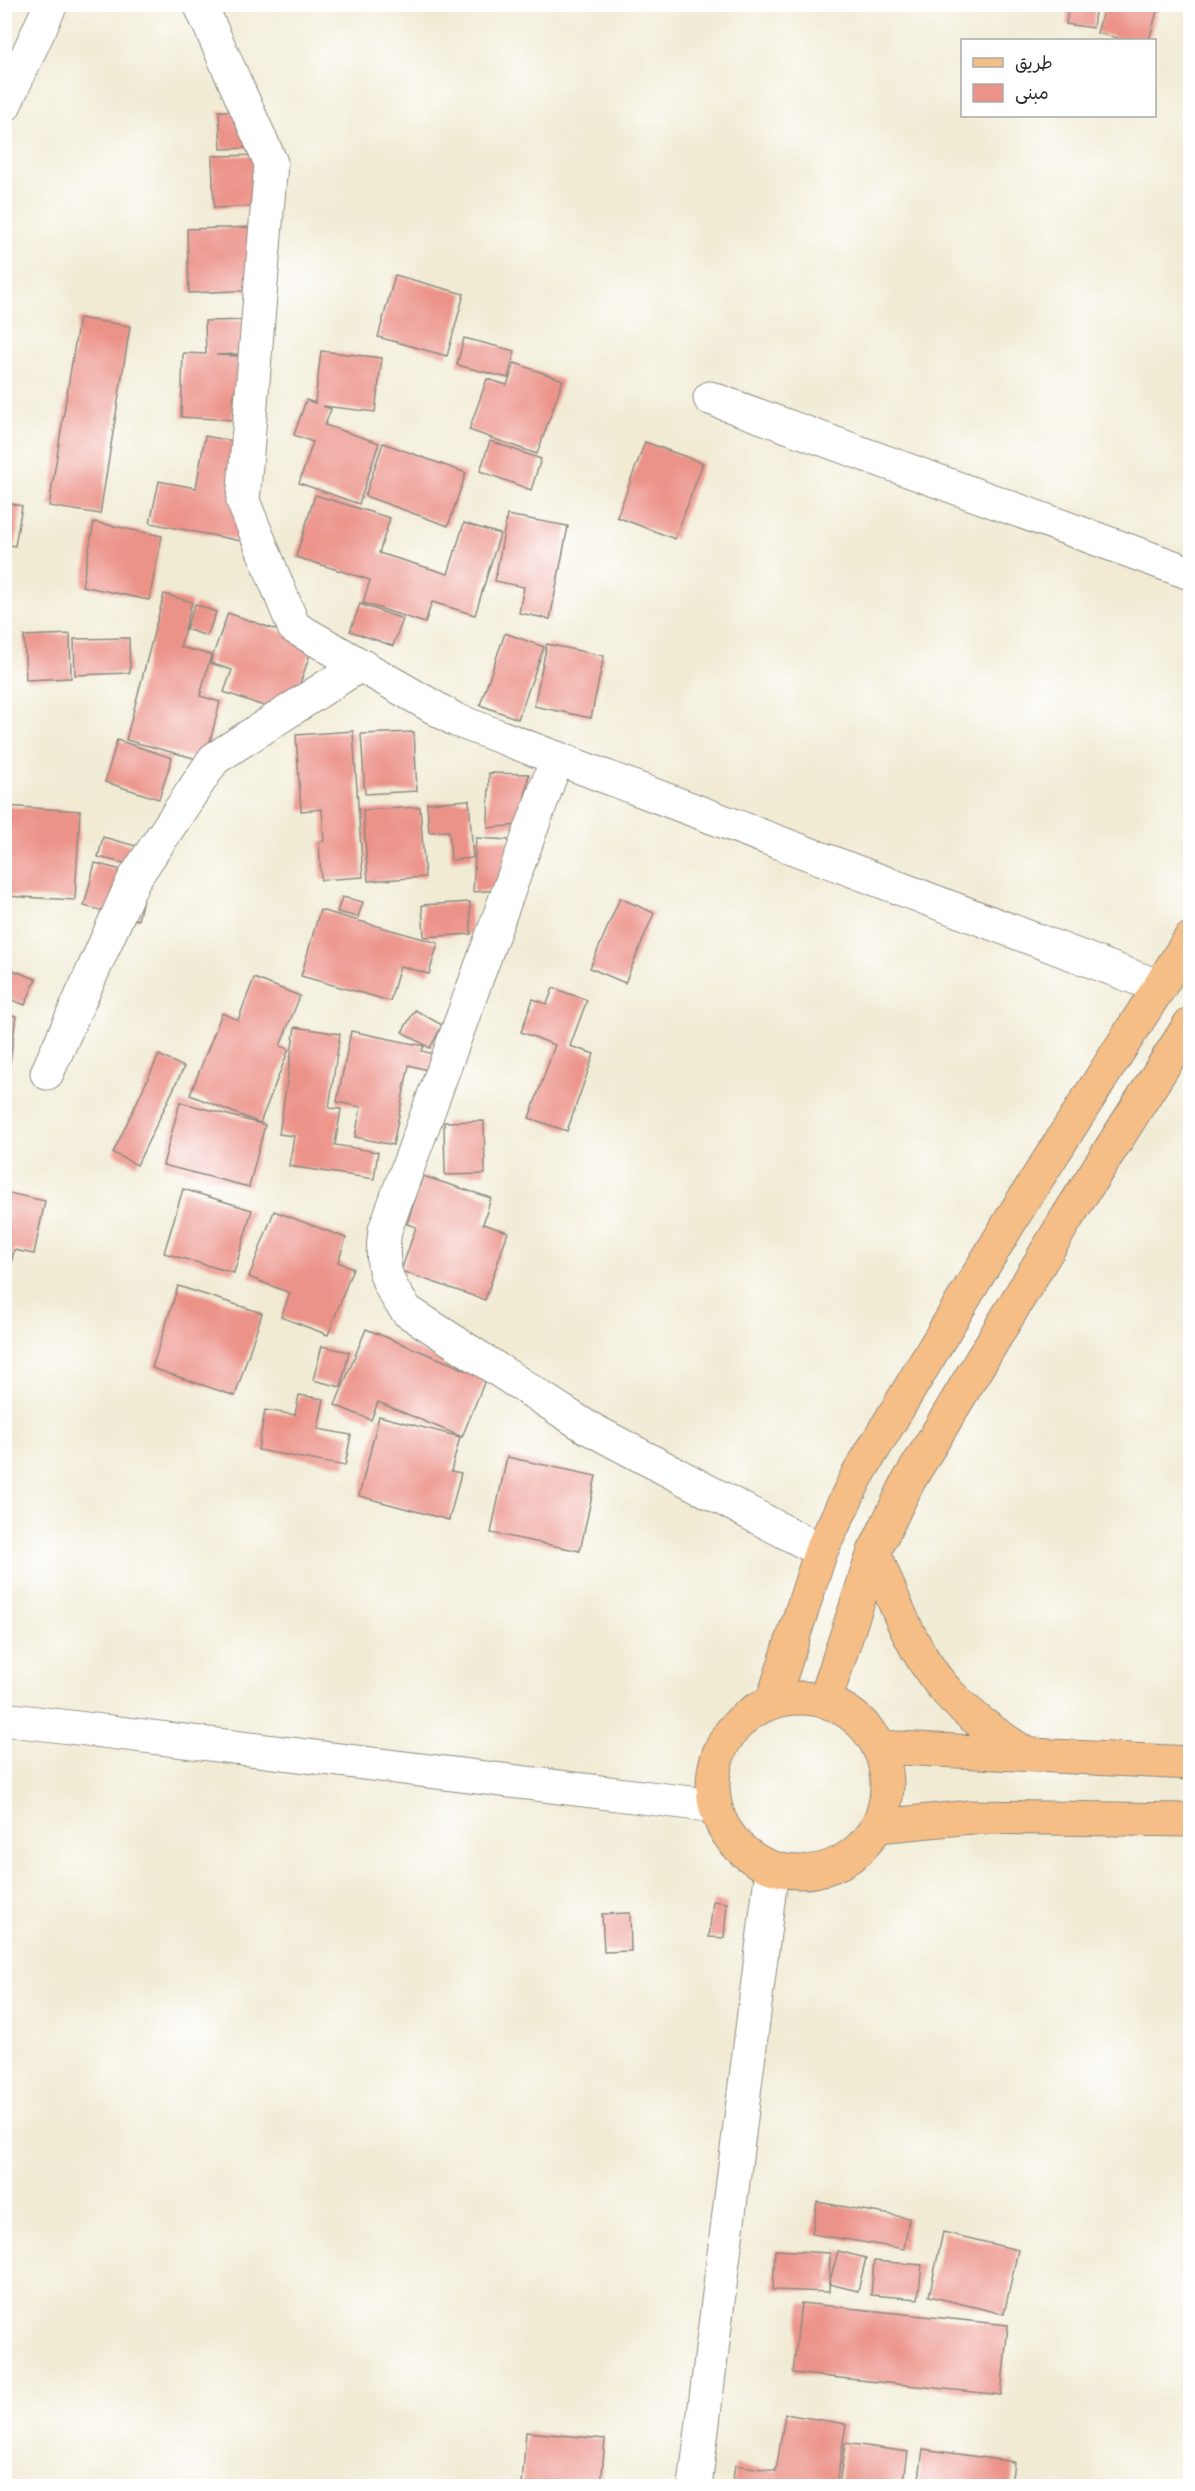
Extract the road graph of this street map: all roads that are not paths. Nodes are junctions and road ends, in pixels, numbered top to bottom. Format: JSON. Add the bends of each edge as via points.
{"nodes":[{"id":1,"x":51,"y":4,"type":"edge"},
{"id":2,"x":200,"y":4,"type":"edge"},
{"id":3,"x":4,"y":106,"type":"edge"},
{"id":4,"x":710,"y":398,"type":"dead end"},
{"id":5,"x":1191,"y":573,"type":"edge"},
{"id":6,"x":360,"y":665,"type":"junction"},
{"id":7,"x":557,"y":758,"type":"junction"},
{"id":8,"x":1191,"y":939,"type":"edge"},
{"id":9,"x":1160,"y":987,"type":"junction"},
{"id":10,"x":1191,"y":1024,"type":"edge"},
{"id":11,"x":47,"y":1073,"type":"dead end"},
{"id":12,"x":821,"y":1551,"type":"junction"},
{"id":13,"x":874,"y":1552,"type":"junction"},
{"id":14,"x":825,"y":1701,"type":"junction"},
{"id":15,"x":771,"y":1703,"type":"junction"},
{"id":16,"x":4,"y":1719,"type":"edge"},
{"id":17,"x":878,"y":1747,"type":"junction"},
{"id":18,"x":1029,"y":1755,"type":"junction"},
{"id":19,"x":1191,"y":1763,"type":"edge"},
{"id":20,"x":715,"y":1806,"type":"junction"},
{"id":21,"x":1191,"y":1820,"type":"edge"},
{"id":22,"x":878,"y":1826,"type":"junction"},
{"id":23,"x":772,"y":1869,"type":"junction"},
{"id":24,"x":695,"y":2487,"type":"edge"}],
"edges":[{"from":1,"to":3,"type":"street"},
{"from":2,"to":6,"type":"street","via":[[271,163],[243,501],[294,627]]},
{"from":4,"to":5,"type":"street"},
{"from":6,"to":7,"type":"street","via":[[456,720]]},
{"from":6,"to":11,"type":"street","via":[[214,759],[134,879]]},
{"from":7,"to":9,"type":"street"},
{"from":7,"to":12,"type":"street","via":[[385,1230],[385,1274],[393,1294],[407,1311],[575,1420]]},
{"from":8,"to":9,"type":"main road"},
{"from":9,"to":12,"type":"main road","via":[[1017,1210],[856,1478]]},
{"from":10,"to":13,"type":"main road","via":[[1068,1216],[908,1482]]},
{"from":12,"to":15,"type":"main road"},
{"from":13,"to":14,"type":"main road"},
{"from":13,"to":18,"type":"main road","via":[[908,1633],[942,1687],[983,1726]]},
{"from":14,"to":15,"type":"main road","via":[[799,1698]]},
{"from":14,"to":17,"type":"main road","via":[[865,1727]]},
{"from":15,"to":20,"type":"main road","via":[[748,1714],[730,1732],[718,1756],[713,1781]]},
{"from":16,"to":20,"type":"street"},
{"from":17,"to":18,"type":"main road"},
{"from":17,"to":22,"type":"main road","via":[[888,1787]]},
{"from":18,"to":19,"type":"main road"},
{"from":20,"to":23,"type":"main road","via":[[726,1833],[747,1855]]},
{"from":21,"to":22,"type":"main road","via":[[971,1817]]},
{"from":22,"to":23,"type":"main road","via":[[859,1851],[832,1867],[803,1873]]},
{"from":23,"to":24,"type":"street"}]}
